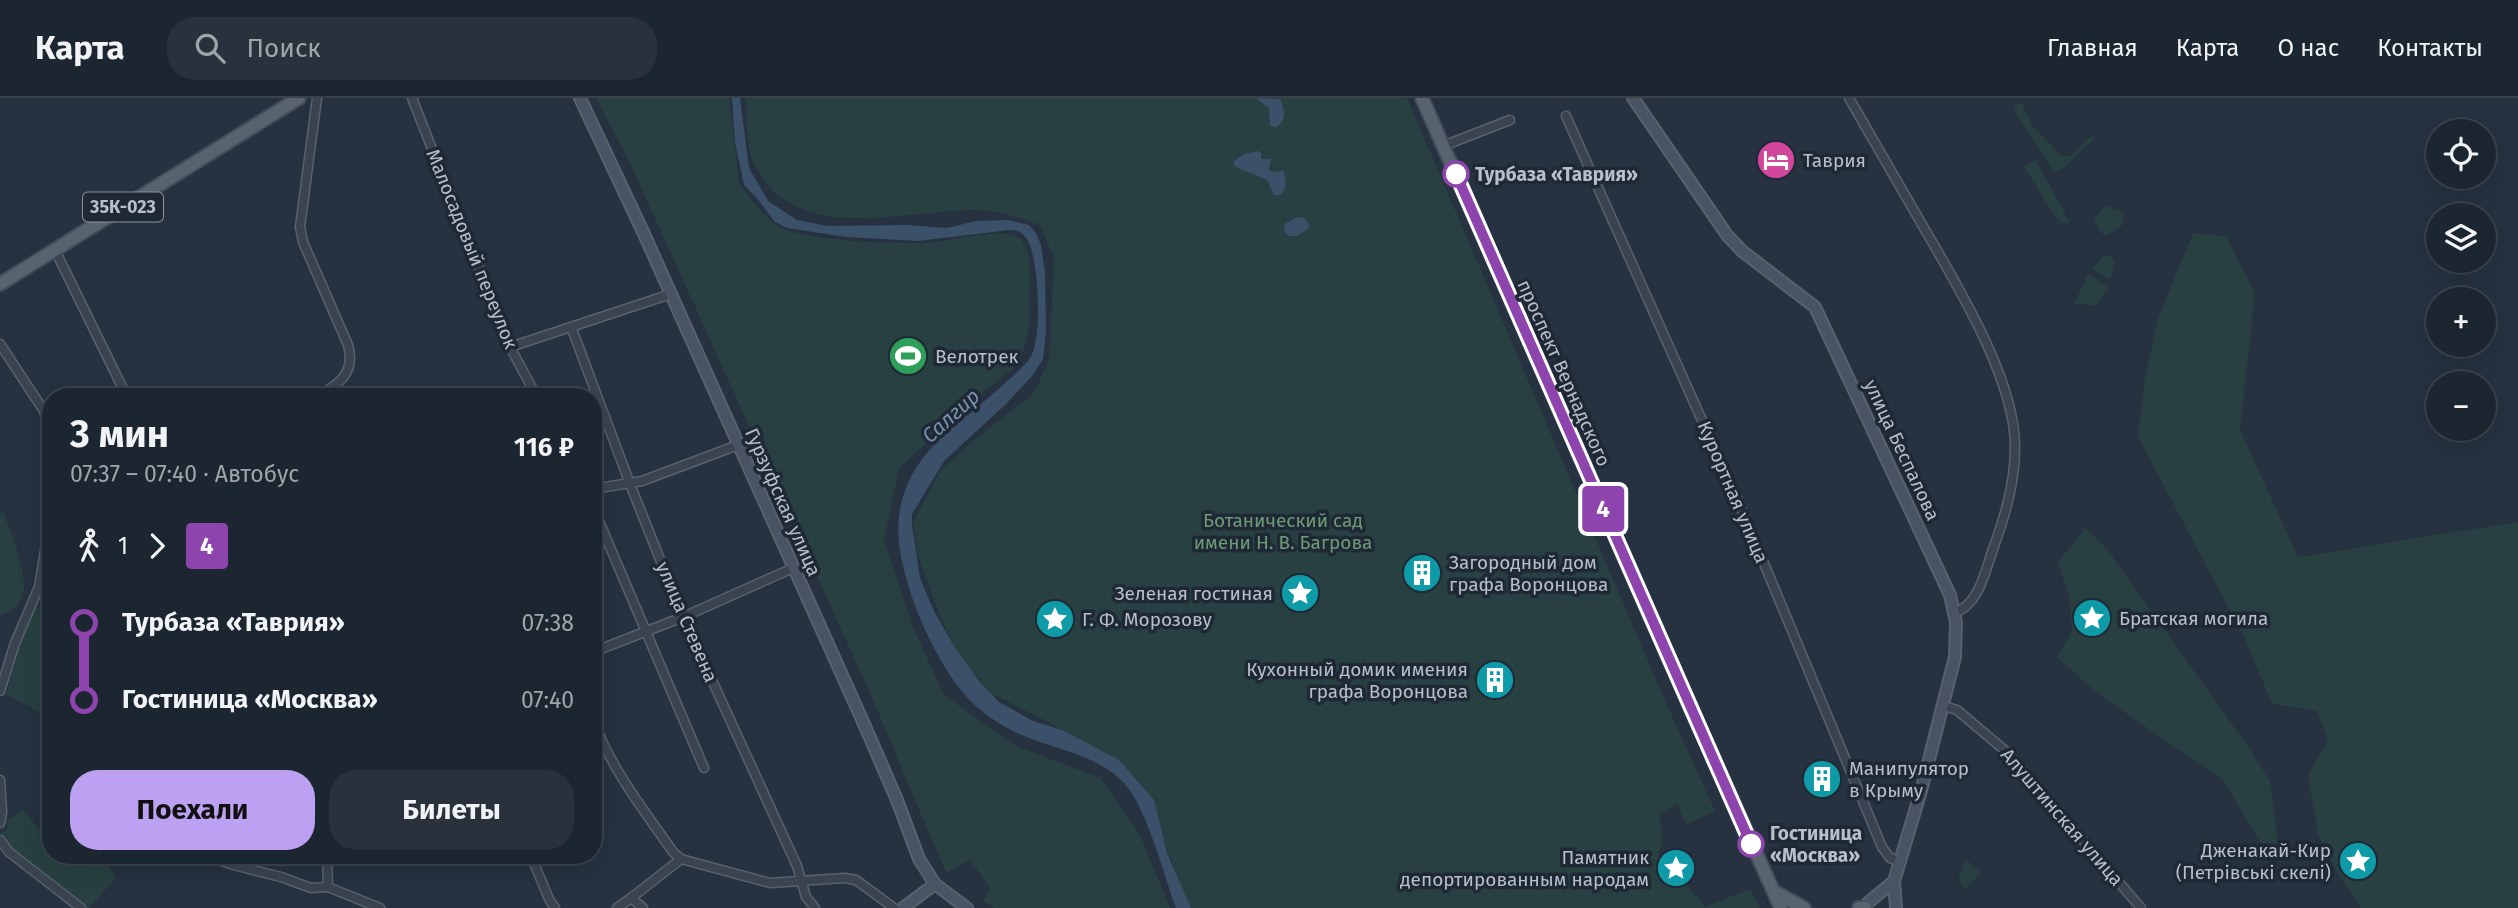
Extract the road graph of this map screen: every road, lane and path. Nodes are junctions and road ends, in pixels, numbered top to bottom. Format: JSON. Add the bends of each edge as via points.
{"nodes":[{"id":1,"x":299,"y":98,"type":"edge"},
{"id":2,"x":317,"y":98,"type":"edge"},
{"id":3,"x":412,"y":98,"type":"edge"},
{"id":4,"x":580,"y":98,"type":"edge"},
{"id":5,"x":1422,"y":98,"type":"edge"},
{"id":6,"x":1633,"y":98,"type":"edge"},
{"id":7,"x":1849,"y":98,"type":"edge"},
{"id":8,"x":1566,"y":116,"type":"dead end"},
{"id":9,"x":1510,"y":120,"type":"dead end"},
{"id":10,"x":1443,"y":146,"type":"junction"},
{"id":11,"x":55,"y":250,"type":"junction"},
{"id":12,"x":0,"y":284,"type":"edge"},
{"id":13,"x":671,"y":294,"type":"junction"},
{"id":14,"x":572,"y":329,"type":"junction"},
{"id":15,"x":0,"y":344,"type":"edge"},
{"id":16,"x":510,"y":347,"type":"junction"},
{"id":17,"x":123,"y":388,"type":"edge"},
{"id":18,"x":331,"y":388,"type":"edge"},
{"id":19,"x":532,"y":388,"type":"edge"},
{"id":20,"x":594,"y":388,"type":"edge"},
{"id":21,"x":42,"y":408,"type":"edge"},
{"id":22,"x":602,"y":409,"type":"edge"},
{"id":23,"x":738,"y":444,"type":"junction"},
{"id":24,"x":630,"y":484,"type":"junction"},
{"id":25,"x":602,"y":488,"type":"edge"},
{"id":26,"x":602,"y":528,"type":"edge"},
{"id":27,"x":793,"y":568,"type":"junction"},
{"id":28,"x":42,"y":569,"type":"edge"},
{"id":29,"x":1955,"y":613,"type":"junction"},
{"id":30,"x":683,"y":617,"type":"junction"},
{"id":31,"x":646,"y":633,"type":"junction"},
{"id":32,"x":602,"y":649,"type":"edge"},
{"id":33,"x":0,"y":691,"type":"edge"},
{"id":34,"x":1944,"y":706,"type":"junction"},
{"id":35,"x":602,"y":743,"type":"edge"},
{"id":36,"x":704,"y":768,"type":"dead end"},
{"id":37,"x":0,"y":780,"type":"edge"},
{"id":38,"x":0,"y":823,"type":"edge"},
{"id":39,"x":0,"y":840,"type":"edge"},
{"id":40,"x":681,"y":859,"type":"junction"},
{"id":41,"x":1901,"y":862,"type":"junction"},
{"id":42,"x":230,"y":864,"type":"edge"},
{"id":43,"x":327,"y":864,"type":"edge"},
{"id":44,"x":534,"y":864,"type":"edge"},
{"id":45,"x":1894,"y":881,"type":"junction"},
{"id":46,"x":801,"y":882,"type":"junction"},
{"id":47,"x":935,"y":884,"type":"junction"},
{"id":48,"x":328,"y":887,"type":"junction"},
{"id":49,"x":1775,"y":892,"type":"junction"},
{"id":50,"x":631,"y":898,"type":"junction"},
{"id":51,"x":81,"y":908,"type":"edge"},
{"id":52,"x":380,"y":908,"type":"edge"},
{"id":53,"x":555,"y":908,"type":"edge"},
{"id":54,"x":617,"y":908,"type":"edge"},
{"id":55,"x":643,"y":908,"type":"edge"},
{"id":56,"x":815,"y":908,"type":"edge"},
{"id":57,"x":894,"y":908,"type":"edge"},
{"id":58,"x":903,"y":908,"type":"edge"},
{"id":59,"x":967,"y":908,"type":"edge"},
{"id":60,"x":1782,"y":908,"type":"edge"},
{"id":61,"x":1804,"y":908,"type":"edge"},
{"id":62,"x":1862,"y":908,"type":"edge"},
{"id":63,"x":1896,"y":908,"type":"edge"},
{"id":64,"x":2141,"y":908,"type":"edge"}],
"edges":[{"from":1,"to":11,"type":"main road","number":"35К-023"},
{"from":2,"to":18,"type":"street","via":[[300,227],[348,345],[351,363],[343,380]]},
{"from":3,"to":16,"type":"street","name":"Малосадовый переулок"},
{"from":4,"to":13,"type":"main road","name":"Гурзуфская улица"},
{"from":5,"to":10,"type":"main road","name":"проспект Вернадского"},
{"from":6,"to":29,"type":"main road","name":"улица Беспалова","via":[[1727,235],[1815,307]]},
{"from":7,"to":29,"type":"street","via":[[1972,310],[2009,410],[2015,446],[2002,527],[1976,596]]},
{"from":8,"to":41,"type":"street","name":"Курортная улица","via":[[1738,500],[1882,847],[1890,859]]},
{"from":9,"to":10,"type":"street"},
{"from":10,"to":49,"type":"main road","name":"проспект Вернадского"},
{"from":11,"to":12,"type":"main road","number":"35К-023"},
{"from":11,"to":17,"type":"street"},
{"from":13,"to":14,"type":"street"},
{"from":13,"to":23,"type":"main road","name":"Гурзуфская улица"},
{"from":14,"to":16,"type":"street"},
{"from":14,"to":20,"type":"street","name":"улица Стевена"},
{"from":15,"to":21,"type":"street"},
{"from":16,"to":19,"type":"street","name":"Малосадовый переулок"},
{"from":22,"to":24,"type":"street","name":"улица Стевена"},
{"from":23,"to":24,"type":"street"},
{"from":23,"to":27,"type":"main road","name":"Гурзуфская улица"},
{"from":24,"to":25,"type":"street"},
{"from":24,"to":30,"type":"street","name":"улица Стевена"},
{"from":26,"to":31,"type":"street"},
{"from":27,"to":30,"type":"street"},
{"from":27,"to":47,"type":"main road","name":"Гурзуфская улица","via":[[919,859]]},
{"from":28,"to":33,"type":"street"},
{"from":29,"to":34,"type":"main road","name":"улица Беспалова","via":[[1957,642]]},
{"from":30,"to":31,"type":"street"},
{"from":30,"to":46,"type":"street","name":"улица Стевена"},
{"from":31,"to":32,"type":"street"},
{"from":31,"to":36,"type":"street"},
{"from":34,"to":41,"type":"main road","name":"улица Беспалова"},
{"from":34,"to":64,"type":"street","name":"Алуштинская улица","via":[[1957,710],[2008,753]]},
{"from":35,"to":40,"type":"street","via":[[618,773]]},
{"from":37,"to":38,"type":"street"},
{"from":39,"to":51,"type":"street"},
{"from":40,"to":46,"type":"street","via":[[770,883]]},
{"from":40,"to":50,"type":"street"},
{"from":41,"to":45,"type":"main road","name":"улица Беспалова"},
{"from":42,"to":48,"type":"street","via":[[311,888]]},
{"from":43,"to":48,"type":"street"},
{"from":44,"to":53,"type":"street"},
{"from":45,"to":62,"type":"main road","name":"улица Беспалова"},
{"from":45,"to":63,"type":"main road","name":"улица Беспалова"},
{"from":46,"to":56,"type":"street","name":"улица Стевена"},
{"from":46,"to":57,"type":"street","via":[[856,880]]},
{"from":47,"to":58,"type":"main road"},
{"from":47,"to":59,"type":"main road","name":"Гурзуфская улица"},
{"from":48,"to":52,"type":"street"},
{"from":49,"to":60,"type":"main road","name":"проспект Вернадского"},
{"from":49,"to":61,"type":"main road"},
{"from":50,"to":54,"type":"street"},
{"from":50,"to":55,"type":"street"}]}
